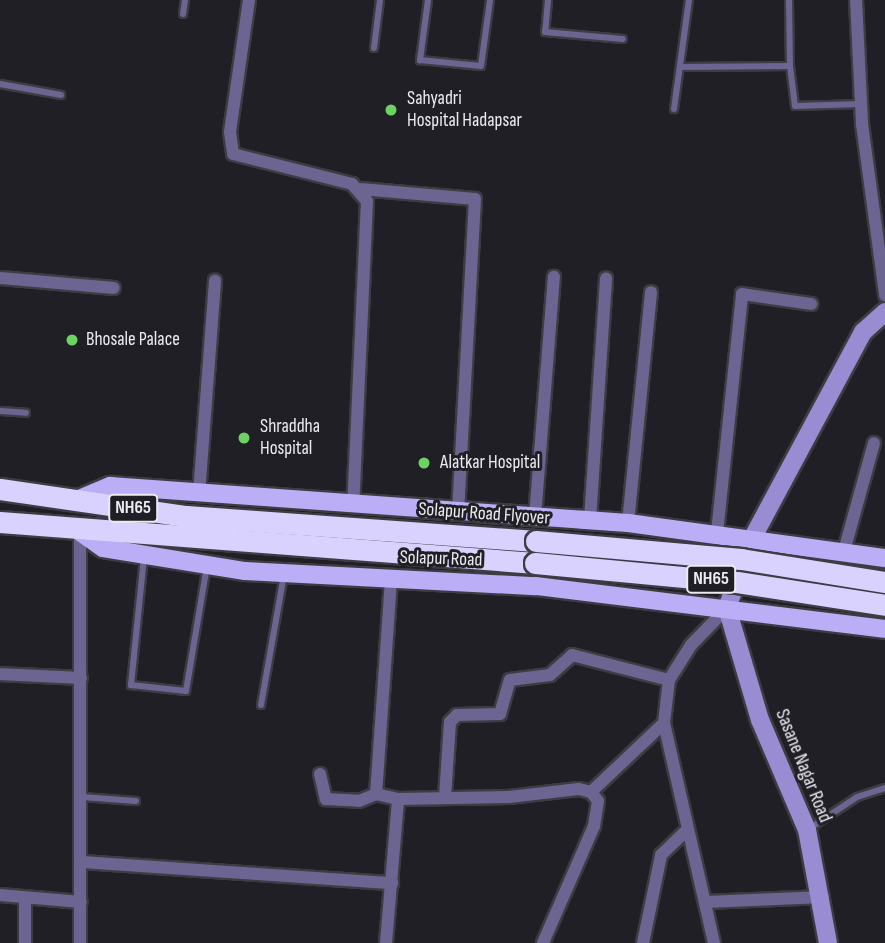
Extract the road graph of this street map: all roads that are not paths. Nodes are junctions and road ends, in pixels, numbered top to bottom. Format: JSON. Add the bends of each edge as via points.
{"nodes":[{"id":1,"x":185,"y":0,"type":"edge"},
{"id":2,"x":249,"y":0,"type":"edge"},
{"id":3,"x":380,"y":0,"type":"edge"},
{"id":4,"x":428,"y":0,"type":"edge"},
{"id":5,"x":490,"y":0,"type":"edge"},
{"id":6,"x":548,"y":0,"type":"edge"},
{"id":7,"x":689,"y":0,"type":"edge"},
{"id":8,"x":789,"y":0,"type":"edge"},
{"id":9,"x":856,"y":0,"type":"edge"},
{"id":10,"x":183,"y":14,"type":"dead end"},
{"id":11,"x":624,"y":39,"type":"dead end"},
{"id":12,"x":374,"y":48,"type":"dead end"},
{"id":13,"x":790,"y":65,"type":"junction"},
{"id":14,"x":680,"y":67,"type":"junction"},
{"id":15,"x":0,"y":84,"type":"edge"},
{"id":16,"x":61,"y":95,"type":"dead end"},
{"id":17,"x":861,"y":104,"type":"junction"},
{"id":18,"x":674,"y":109,"type":"dead end"},
{"id":19,"x":361,"y":189,"type":"junction"},
{"id":20,"x":554,"y":277,"type":"dead end"},
{"id":21,"x":0,"y":278,"type":"edge"},
{"id":22,"x":606,"y":279,"type":"dead end"},
{"id":23,"x":215,"y":281,"type":"dead end"},
{"id":24,"x":114,"y":288,"type":"dead end"},
{"id":25,"x":651,"y":292,"type":"dead end"},
{"id":26,"x":885,"y":295,"type":"edge"},
{"id":27,"x":811,"y":304,"type":"dead end"},
{"id":28,"x":885,"y":312,"type":"edge"},
{"id":29,"x":0,"y":411,"type":"edge"},
{"id":30,"x":26,"y":413,"type":"dead end"},
{"id":31,"x":874,"y":443,"type":"dead end"},
{"id":32,"x":0,"y":489,"type":"edge"},
{"id":33,"x":199,"y":494,"type":"junction"},
{"id":34,"x":79,"y":499,"type":"junction"},
{"id":35,"x":353,"y":506,"type":"junction"},
{"id":36,"x":458,"y":512,"type":"junction"},
{"id":37,"x":535,"y":517,"type":"junction"},
{"id":38,"x":590,"y":520,"type":"junction"},
{"id":39,"x":0,"y":522,"type":"edge"},
{"id":40,"x":628,"y":523,"type":"junction"},
{"id":41,"x":80,"y":532,"type":"junction"},
{"id":42,"x":717,"y":533,"type":"junction"},
{"id":43,"x":753,"y":537,"type":"junction"},
{"id":44,"x":844,"y":551,"type":"junction"},
{"id":45,"x":144,"y":555,"type":"junction"},
{"id":46,"x":885,"y":558,"type":"edge"},
{"id":47,"x":207,"y":566,"type":"junction"},
{"id":48,"x":284,"y":575,"type":"junction"},
{"id":49,"x":391,"y":580,"type":"junction"},
{"id":50,"x":885,"y":582,"type":"edge"},
{"id":51,"x":885,"y":605,"type":"edge"},
{"id":52,"x":727,"y":608,"type":"junction"},
{"id":53,"x":885,"y":629,"type":"edge"},
{"id":54,"x":0,"y":674,"type":"edge"},
{"id":55,"x":81,"y":678,"type":"junction"},
{"id":56,"x":669,"y":680,"type":"junction"},
{"id":57,"x":261,"y":705,"type":"dead end"},
{"id":58,"x":664,"y":723,"type":"junction"},
{"id":59,"x":320,"y":774,"type":"dead end"},
{"id":60,"x":885,"y":789,"type":"edge"},
{"id":61,"x":591,"y":792,"type":"junction"},
{"id":62,"x":376,"y":794,"type":"junction"},
{"id":63,"x":82,"y":797,"type":"junction"},
{"id":64,"x":445,"y":797,"type":"junction"},
{"id":65,"x":398,"y":799,"type":"junction"},
{"id":66,"x":136,"y":801,"type":"dead end"},
{"id":67,"x":807,"y":830,"type":"junction"},
{"id":68,"x":685,"y":832,"type":"junction"},
{"id":69,"x":82,"y":862,"type":"junction"},
{"id":70,"x":392,"y":883,"type":"junction"},
{"id":71,"x":0,"y":895,"type":"edge"},
{"id":72,"x":823,"y":897,"type":"junction"},
{"id":73,"x":25,"y":898,"type":"junction"},
{"id":74,"x":81,"y":902,"type":"junction"},
{"id":75,"x":706,"y":902,"type":"junction"},
{"id":76,"x":25,"y":943,"type":"edge"},
{"id":77,"x":80,"y":943,"type":"edge"},
{"id":78,"x":386,"y":943,"type":"edge"},
{"id":79,"x":543,"y":943,"type":"edge"},
{"id":80,"x":643,"y":943,"type":"edge"},
{"id":81,"x":713,"y":943,"type":"edge"},
{"id":82,"x":828,"y":943,"type":"edge"}],
"edges":[{"from":1,"to":10,"type":"lane"},
{"from":2,"to":19,"type":"street","via":[[230,132],[233,153]]},
{"from":3,"to":12,"type":"lane"},
{"from":4,"to":5,"type":"lane","via":[[420,60],[481,66]]},
{"from":6,"to":11,"type":"lane","via":[[545,32]]},
{"from":7,"to":14,"type":"lane"},
{"from":8,"to":13,"type":"lane"},
{"from":9,"to":17,"type":"street"},
{"from":13,"to":14,"type":"lane"},
{"from":13,"to":17,"type":"lane","via":[[795,106]]},
{"from":14,"to":18,"type":"lane"},
{"from":15,"to":16,"type":"lane"},
{"from":17,"to":26,"type":"street"},
{"from":19,"to":35,"type":"street","via":[[368,201],[368,219]]},
{"from":19,"to":36,"type":"street","via":[[475,199]]},
{"from":20,"to":37,"type":"street"},
{"from":21,"to":24,"type":"street"},
{"from":22,"to":38,"type":"street"},
{"from":23,"to":33,"type":"street"},
{"from":25,"to":40,"type":"street"},
{"from":27,"to":42,"type":"street","via":[[742,294]]},
{"from":28,"to":43,"type":"street","via":[[863,332]]},
{"from":29,"to":30,"type":"lane"},
{"from":31,"to":44,"type":"street"},
{"from":32,"to":34,"type":"highway","number":"NH65"},
{"from":33,"to":34,"type":"main road","via":[[110,486]]},
{"from":33,"to":35,"type":"main road"},
{"from":34,"to":50,"type":"highway","name":"Solapur Road Flyover","number":"NH65","bridge":true,"via":[[186,516],[741,559]]},
{"from":35,"to":36,"type":"main road"},
{"from":36,"to":37,"type":"main road"},
{"from":37,"to":38,"type":"main road"},
{"from":38,"to":40,"type":"main road"},
{"from":39,"to":41,"type":"highway","name":"Solapur Road","number":"NH65"},
{"from":40,"to":42,"type":"main road"},
{"from":41,"to":45,"type":"main road","name":"Solapur Road","via":[[103,548]]},
{"from":41,"to":51,"type":"highway","number":"NH65","bridge":true,"via":[[535,563],[737,582]]},
{"from":41,"to":55,"type":"street"},
{"from":42,"to":43,"type":"main road"},
{"from":43,"to":44,"type":"main road"},
{"from":43,"to":52,"type":"street"},
{"from":44,"to":46,"type":"main road"},
{"from":45,"to":47,"type":"main road","name":"Solapur Road"},
{"from":45,"to":47,"type":"lane","via":[[131,685],[186,691]]},
{"from":47,"to":48,"type":"main road","name":"Solapur Road"},
{"from":48,"to":49,"type":"main road","name":"Solapur Road"},
{"from":48,"to":57,"type":"lane"},
{"from":49,"to":52,"type":"main road","name":"Solapur Road","via":[[536,586]]},
{"from":49,"to":62,"type":"street"},
{"from":52,"to":53,"type":"main road","name":"Solapur Road"},
{"from":52,"to":56,"type":"street","via":[[687,650]]},
{"from":52,"to":67,"type":"street","name":"Sasane Nagar Road","via":[[760,720]]},
{"from":54,"to":55,"type":"street"},
{"from":55,"to":63,"type":"street"},
{"from":56,"to":58,"type":"street"},
{"from":56,"to":64,"type":"street","via":[[572,655],[550,676],[510,680],[500,714],[457,715],[450,722]]},
{"from":58,"to":61,"type":"street"},
{"from":58,"to":68,"type":"street"},
{"from":59,"to":62,"type":"street","via":[[326,799],[359,801]]},
{"from":60,"to":67,"type":"lane","via":[[857,797]]},
{"from":61,"to":64,"type":"street"},
{"from":61,"to":79,"type":"street","via":[[598,802],[594,826]]},
{"from":62,"to":65,"type":"street"},
{"from":63,"to":66,"type":"lane"},
{"from":63,"to":69,"type":"street"},
{"from":64,"to":65,"type":"street"},
{"from":65,"to":70,"type":"street"},
{"from":67,"to":72,"type":"street","name":"Sasane Nagar Road"},
{"from":68,"to":75,"type":"street"},
{"from":68,"to":80,"type":"street","via":[[661,855]]},
{"from":69,"to":70,"type":"street"},
{"from":69,"to":74,"type":"street"},
{"from":70,"to":78,"type":"street"},
{"from":71,"to":73,"type":"street"},
{"from":72,"to":75,"type":"street"},
{"from":72,"to":82,"type":"street","name":"Sasane Nagar Road"},
{"from":73,"to":74,"type":"street"},
{"from":73,"to":76,"type":"street"},
{"from":74,"to":77,"type":"street"},
{"from":75,"to":81,"type":"street"}]}
